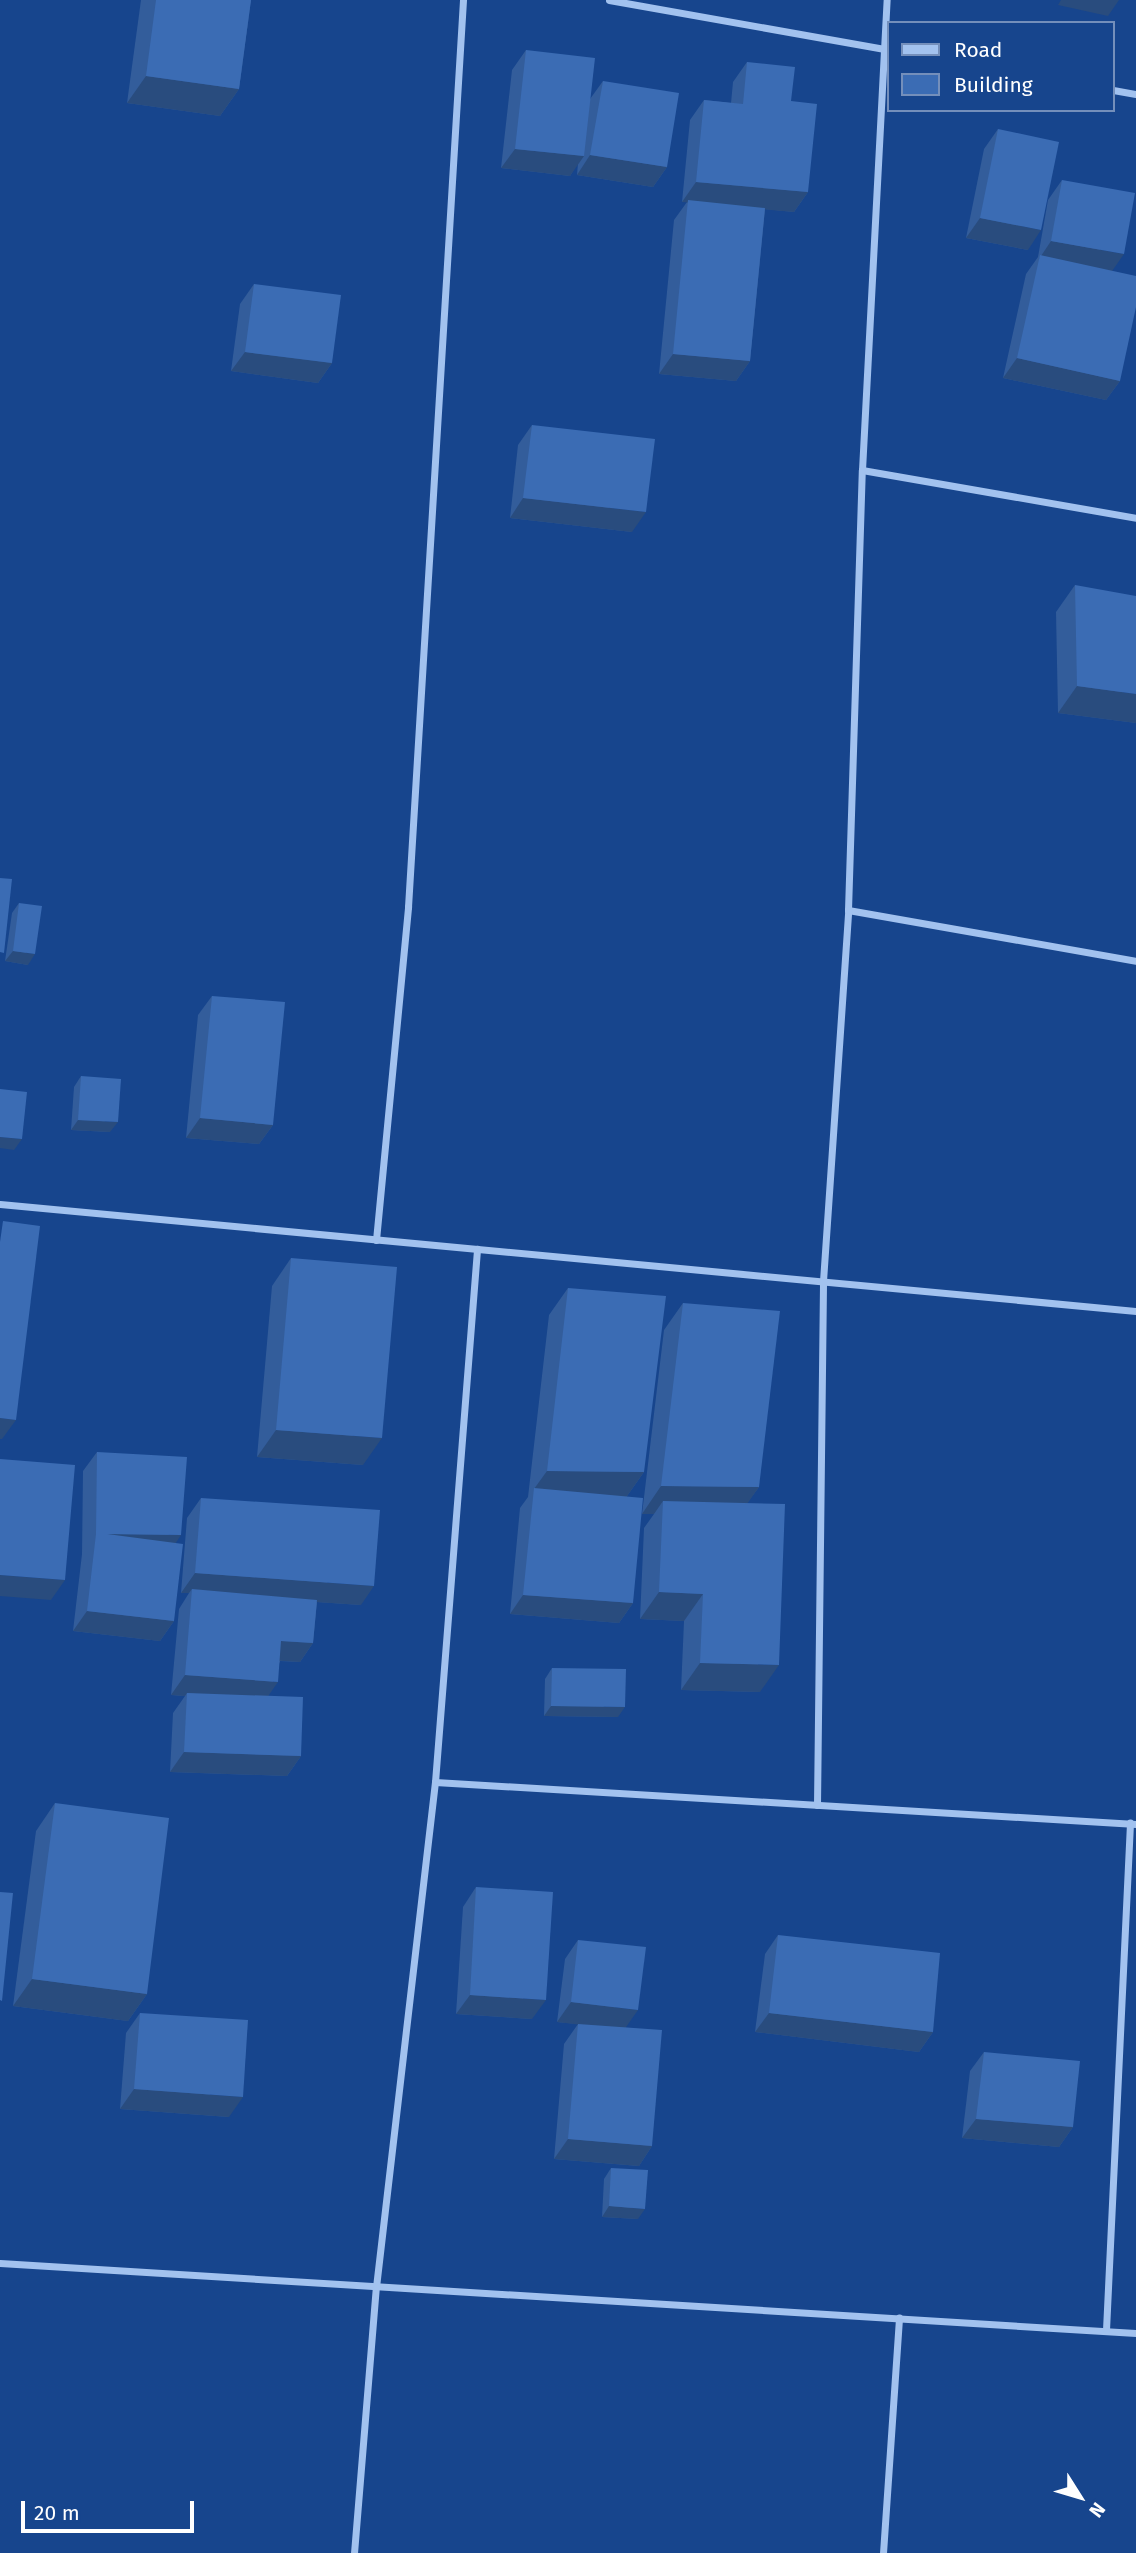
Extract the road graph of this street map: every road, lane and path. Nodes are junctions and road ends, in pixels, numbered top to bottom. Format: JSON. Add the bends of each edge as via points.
{"nodes":[{"id":1,"x":463,"y":0,"type":"edge"},
{"id":2,"x":608,"y":0,"type":"edge"},
{"id":3,"x":887,"y":0,"type":"edge"},
{"id":4,"x":887,"y":50,"type":"edge"},
{"id":5,"x":1115,"y":90,"type":"edge"},
{"id":6,"x":1136,"y":94,"type":"edge"},
{"id":7,"x":862,"y":470,"type":"junction"},
{"id":8,"x":1136,"y":518,"type":"edge"},
{"id":9,"x":848,"y":910,"type":"junction"},
{"id":10,"x":1136,"y":961,"type":"edge"},
{"id":11,"x":0,"y":1205,"type":"edge"},
{"id":12,"x":376,"y":1240,"type":"junction"},
{"id":13,"x":477,"y":1249,"type":"junction"},
{"id":14,"x":823,"y":1281,"type":"junction"},
{"id":15,"x":1136,"y":1311,"type":"edge"},
{"id":16,"x":435,"y":1782,"type":"junction"},
{"id":17,"x":817,"y":1805,"type":"junction"},
{"id":18,"x":1133,"y":1824,"type":"edge"},
{"id":19,"x":0,"y":2263,"type":"edge"},
{"id":20,"x":376,"y":2287,"type":"junction"},
{"id":21,"x":899,"y":2318,"type":"junction"},
{"id":22,"x":1107,"y":2330,"type":"junction"},
{"id":23,"x":1136,"y":2333,"type":"edge"},
{"id":24,"x":355,"y":2553,"type":"edge"},
{"id":25,"x":883,"y":2553,"type":"edge"}],
"edges":[{"from":1,"to":12,"type":"street","via":[[408,907]]},
{"from":2,"to":4,"type":"street"},
{"from":3,"to":4,"type":"street"},
{"from":4,"to":7,"type":"street"},
{"from":5,"to":6,"type":"street"},
{"from":7,"to":8,"type":"street"},
{"from":7,"to":9,"type":"street"},
{"from":9,"to":10,"type":"street"},
{"from":9,"to":14,"type":"street"},
{"from":11,"to":12,"type":"street"},
{"from":12,"to":13,"type":"street"},
{"from":13,"to":14,"type":"street"},
{"from":13,"to":16,"type":"street"},
{"from":14,"to":15,"type":"street"},
{"from":14,"to":17,"type":"street"},
{"from":16,"to":17,"type":"street"},
{"from":16,"to":20,"type":"street"},
{"from":17,"to":18,"type":"street"},
{"from":18,"to":22,"type":"street"},
{"from":19,"to":20,"type":"street"},
{"from":20,"to":21,"type":"street"},
{"from":20,"to":24,"type":"street"},
{"from":21,"to":22,"type":"street"},
{"from":21,"to":25,"type":"street"},
{"from":22,"to":23,"type":"street"}]}
